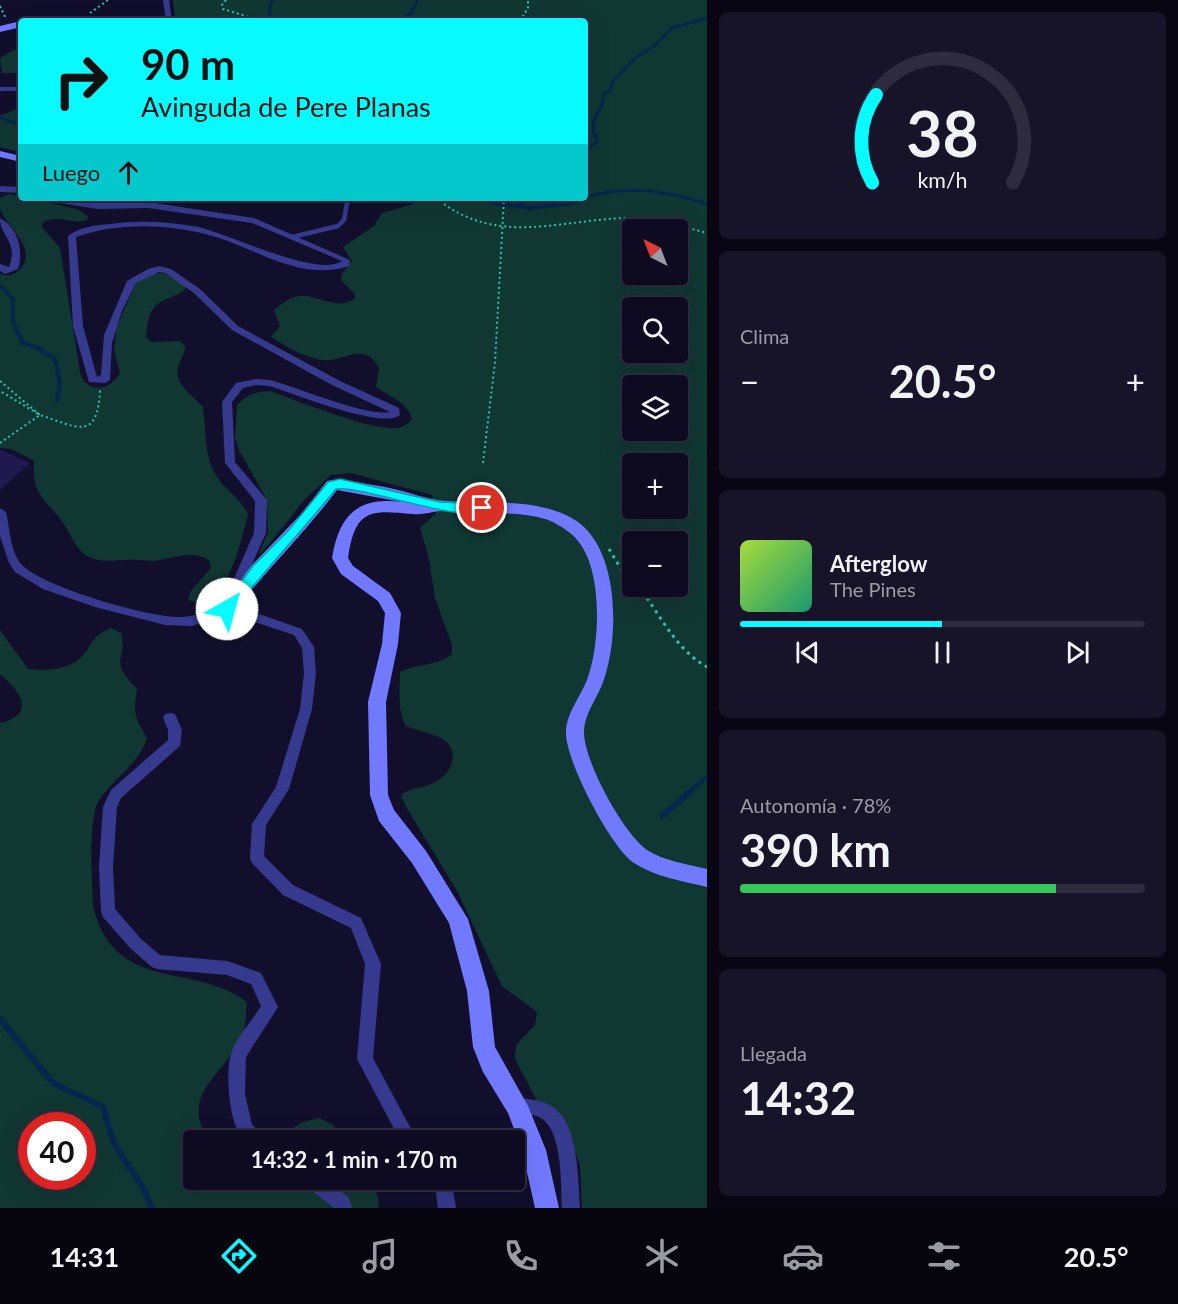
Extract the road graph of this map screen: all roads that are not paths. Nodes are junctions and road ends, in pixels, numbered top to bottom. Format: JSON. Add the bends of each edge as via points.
{"nodes":[{"id":1,"x":166,"y":0,"type":"edge"},
{"id":2,"x":169,"y":18,"type":"edge"},
{"id":3,"x":18,"y":25,"type":"edge"},
{"id":4,"x":0,"y":29,"type":"edge"},
{"id":5,"x":0,"y":89,"type":"edge"},
{"id":6,"x":18,"y":89,"type":"edge"},
{"id":7,"x":0,"y":154,"type":"edge"},
{"id":8,"x":18,"y":158,"type":"edge"},
{"id":9,"x":0,"y":189,"type":"edge"},
{"id":10,"x":18,"y":190,"type":"edge"},
{"id":11,"x":66,"y":201,"type":"edge"},
{"id":12,"x":348,"y":201,"type":"edge"},
{"id":13,"x":0,"y":221,"type":"edge"},
{"id":14,"x":292,"y":237,"type":"junction"},
{"id":15,"x":0,"y":267,"type":"edge"},
{"id":16,"x":440,"y":506,"type":"junction"},
{"id":17,"x":0,"y":513,"type":"edge"},
{"id":18,"x":227,"y":609,"type":"junction"},
{"id":19,"x":170,"y":718,"type":"dead end"},
{"id":20,"x":707,"y":878,"type":"edge"},
{"id":21,"x":517,"y":1106,"type":"junction"},
{"id":22,"x":246,"y":1130,"type":"edge"},
{"id":23,"x":404,"y":1130,"type":"edge"},
{"id":24,"x":325,"y":1190,"type":"edge"},
{"id":25,"x":444,"y":1190,"type":"edge"},
{"id":26,"x":343,"y":1208,"type":"edge"},
{"id":27,"x":447,"y":1208,"type":"edge"},
{"id":28,"x":547,"y":1208,"type":"edge"},
{"id":29,"x":571,"y":1208,"type":"edge"}],
"edges":[{"from":1,"to":2,"type":"street"},
{"from":3,"to":4,"type":"street"},
{"from":5,"to":6,"type":"street"},
{"from":7,"to":8,"type":"street"},
{"from":9,"to":10,"type":"street"},
{"from":11,"to":14,"type":"street","via":[[97,206],[138,204],[254,221]]},
{"from":12,"to":14,"type":"lane","via":[[344,220],[338,226]]},
{"from":13,"to":15,"type":"street","via":[[17,250],[13,269],[5,271]]},
{"from":14,"to":18,"type":"street","via":[[342,257],[346,264],[333,270],[305,266],[222,236],[182,229],[133,225],[72,236],[78,326],[93,380],[105,380],[106,344],[132,281],[159,269],[197,291],[235,328],[395,410],[389,418],[270,383],[240,385],[227,402],[230,463],[261,500],[260,533]]},
{"from":16,"to":18,"type":"street","via":[[332,485]]},
{"from":16,"to":20,"type":"street","via":[[546,514],[585,536],[600,568],[604,622],[599,668],[577,722],[576,748],[620,835],[638,855]]},
{"from":16,"to":21,"type":"street","via":[[419,510],[387,504],[364,508],[351,524],[340,558],[347,570],[384,597],[393,613],[377,702],[379,795],[386,815],[419,857],[458,919],[478,991],[484,1047]]},
{"from":17,"to":18,"type":"street","via":[[13,561],[31,578],[159,619],[194,620]]},
{"from":18,"to":23,"type":"street","via":[[298,632],[308,647],[306,709],[282,789],[259,824],[257,858],[288,890],[356,923],[373,964],[365,1059]]},
{"from":19,"to":22,"type":"street","via":[[175,742],[116,794],[110,807],[108,912],[157,962],[227,968],[256,978],[270,1007],[238,1055],[237,1094]]},
{"from":21,"to":28,"type":"street","via":[[534,1150]]},
{"from":21,"to":29,"type":"street","via":[[548,1113],[555,1124],[567,1152]]},
{"from":24,"to":26,"type":"street"},
{"from":25,"to":27,"type":"street"}]}
